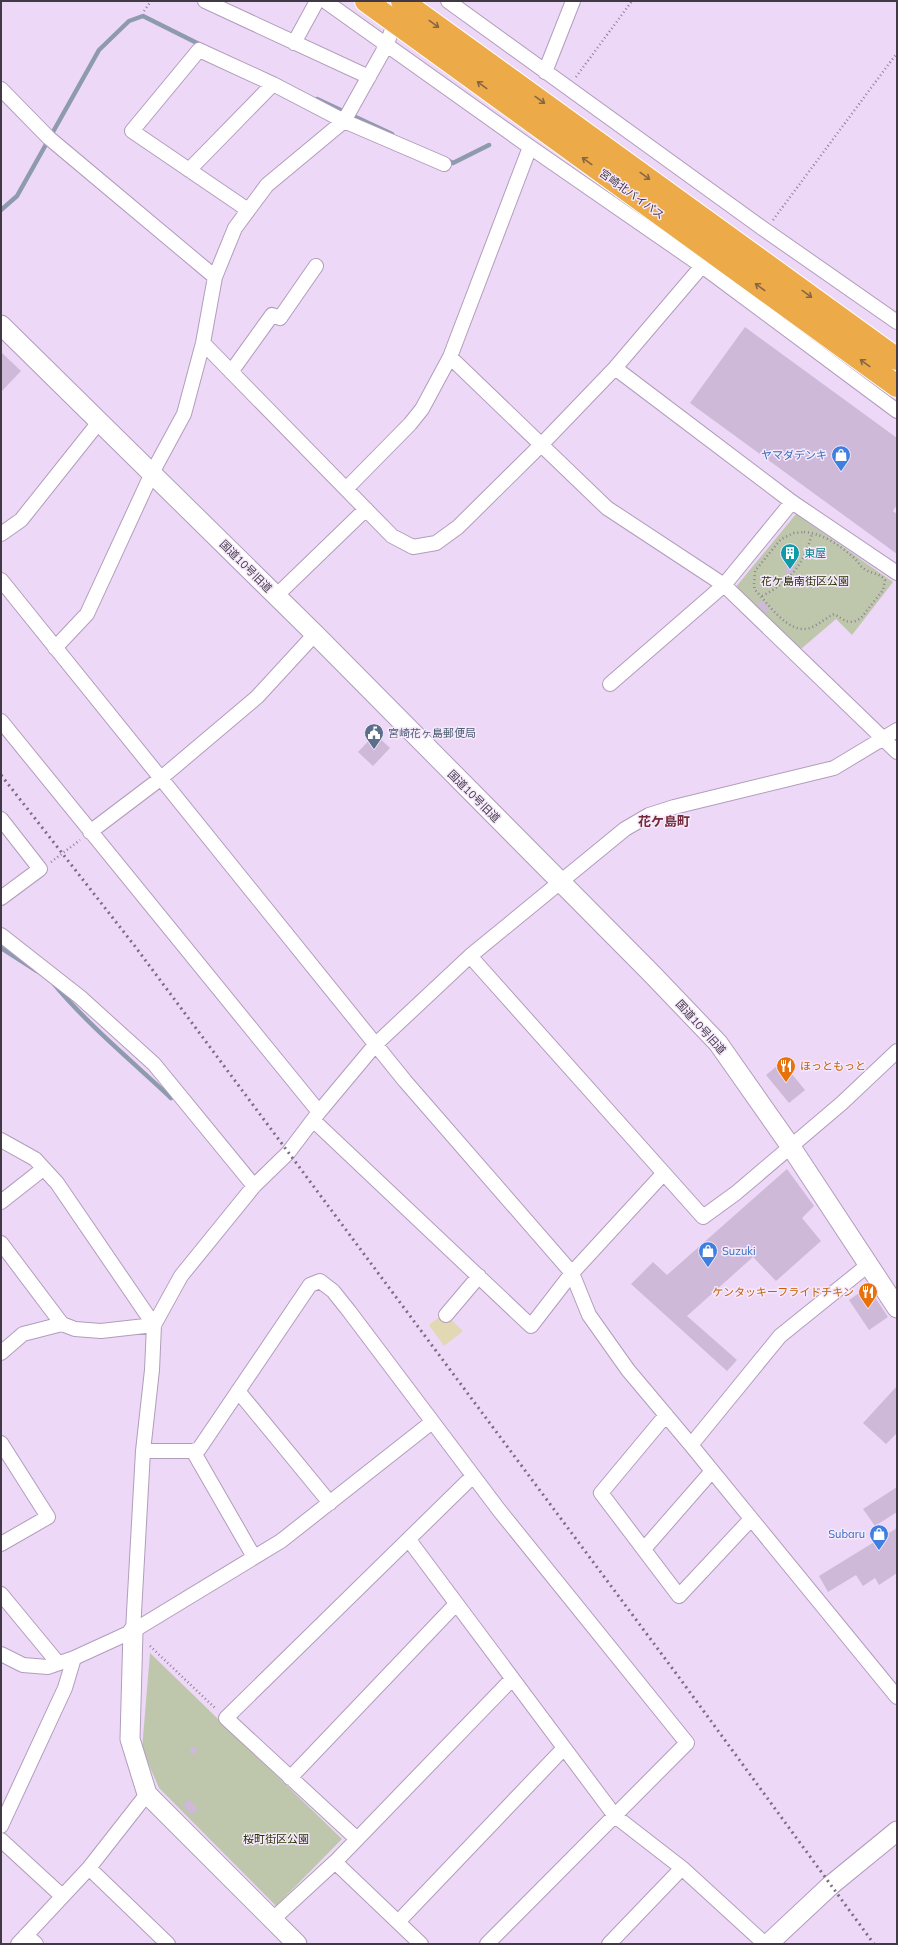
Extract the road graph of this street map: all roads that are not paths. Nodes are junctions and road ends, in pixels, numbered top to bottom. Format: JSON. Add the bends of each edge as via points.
{"nodes":[{"id":1,"x":205,"y":1,"type":"edge"},
{"id":2,"x":317,"y":1,"type":"edge"},
{"id":3,"x":325,"y":1,"type":"edge"},
{"id":4,"x":366,"y":1,"type":"edge"},
{"id":5,"x":403,"y":1,"type":"edge"},
{"id":6,"x":448,"y":1,"type":"edge"},
{"id":7,"x":573,"y":1,"type":"edge"},
{"id":8,"x":226,"y":6,"type":"edge"},
{"id":9,"x":395,"y":22,"type":"junction"},
{"id":10,"x":294,"y":43,"type":"junction"},
{"id":11,"x":386,"y":46,"type":"junction"},
{"id":12,"x":545,"y":72,"type":"junction"},
{"id":13,"x":369,"y":77,"type":"junction"},
{"id":14,"x":273,"y":84,"type":"junction"},
{"id":15,"x":1,"y":89,"type":"edge"},
{"id":16,"x":347,"y":116,"type":"junction"},
{"id":17,"x":530,"y":148,"type":"junction"},
{"id":18,"x":444,"y":164,"type":"dead end"},
{"id":19,"x":189,"y":170,"type":"junction"},
{"id":20,"x":248,"y":210,"type":"junction"},
{"id":21,"x":316,"y":266,"type":"dead end"},
{"id":22,"x":702,"y":266,"type":"junction"},
{"id":23,"x":214,"y":278,"type":"junction"},
{"id":24,"x":897,"y":322,"type":"edge"},
{"id":25,"x":1,"y":325,"type":"edge"},
{"id":26,"x":203,"y":343,"type":"junction"},
{"id":27,"x":450,"y":358,"type":"junction"},
{"id":28,"x":897,"y":359,"type":"edge"},
{"id":29,"x":615,"y":368,"type":"junction"},
{"id":30,"x":231,"y":372,"type":"junction"},
{"id":31,"x":897,"y":386,"type":"edge"},
{"id":32,"x":897,"y":411,"type":"edge"},
{"id":33,"x":99,"y":422,"type":"junction"},
{"id":34,"x":542,"y":444,"type":"junction"},
{"id":35,"x":152,"y":473,"type":"junction"},
{"id":36,"x":346,"y":489,"type":"junction"},
{"id":37,"x":792,"y":502,"type":"junction"},
{"id":38,"x":366,"y":509,"type":"junction"},
{"id":39,"x":1,"y":534,"type":"edge"},
{"id":40,"x":897,"y":573,"type":"edge"},
{"id":41,"x":1,"y":580,"type":"edge"},
{"id":42,"x":724,"y":585,"type":"junction"},
{"id":43,"x":276,"y":596,"type":"junction"},
{"id":44,"x":315,"y":634,"type":"junction"},
{"id":45,"x":55,"y":648,"type":"junction"},
{"id":46,"x":610,"y":684,"type":"dead end"},
{"id":47,"x":1,"y":721,"type":"edge"},
{"id":48,"x":897,"y":730,"type":"edge"},
{"id":49,"x":882,"y":738,"type":"junction"},
{"id":50,"x":897,"y":752,"type":"edge"},
{"id":51,"x":160,"y":779,"type":"junction"},
{"id":52,"x":1,"y":819,"type":"edge"},
{"id":53,"x":90,"y":832,"type":"junction"},
{"id":54,"x":559,"y":883,"type":"junction"},
{"id":55,"x":1,"y":898,"type":"edge"},
{"id":56,"x":1,"y":935,"type":"edge"},
{"id":57,"x":470,"y":956,"type":"junction"},
{"id":58,"x":375,"y":1045,"type":"junction"},
{"id":59,"x":897,"y":1051,"type":"edge"},
{"id":60,"x":316,"y":1116,"type":"junction"},
{"id":61,"x":3,"y":1143,"type":"edge"},
{"id":62,"x":791,"y":1147,"type":"junction"},
{"id":63,"x":43,"y":1169,"type":"junction"},
{"id":64,"x":663,"y":1174,"type":"junction"},
{"id":65,"x":254,"y":1186,"type":"junction"},
{"id":66,"x":1,"y":1202,"type":"edge"},
{"id":67,"x":1,"y":1243,"type":"edge"},
{"id":68,"x":868,"y":1265,"type":"junction"},
{"id":69,"x":572,"y":1273,"type":"junction"},
{"id":70,"x":479,"y":1276,"type":"junction"},
{"id":71,"x":897,"y":1308,"type":"edge"},
{"id":72,"x":446,"y":1315,"type":"dead end"},
{"id":73,"x":62,"y":1324,"type":"junction"},
{"id":74,"x":154,"y":1325,"type":"junction"},
{"id":75,"x":1,"y":1353,"type":"edge"},
{"id":76,"x":238,"y":1391,"type":"junction"},
{"id":77,"x":666,"y":1415,"type":"junction"},
{"id":78,"x":432,"y":1422,"type":"junction"},
{"id":79,"x":1,"y":1443,"type":"edge"},
{"id":80,"x":691,"y":1445,"type":"junction"},
{"id":81,"x":143,"y":1451,"type":"junction"},
{"id":82,"x":193,"y":1451,"type":"junction"},
{"id":83,"x":712,"y":1471,"type":"junction"},
{"id":84,"x":473,"y":1476,"type":"junction"},
{"id":85,"x":330,"y":1502,"type":"junction"},
{"id":86,"x":751,"y":1519,"type":"junction"},
{"id":87,"x":409,"y":1540,"type":"junction"},
{"id":88,"x":1,"y":1544,"type":"edge"},
{"id":89,"x":644,"y":1549,"type":"junction"},
{"id":90,"x":254,"y":1557,"type":"junction"},
{"id":91,"x":1,"y":1594,"type":"edge"},
{"id":92,"x":456,"y":1604,"type":"junction"},
{"id":93,"x":134,"y":1631,"type":"junction"},
{"id":94,"x":1,"y":1654,"type":"edge"},
{"id":95,"x":74,"y":1658,"type":"junction"},
{"id":96,"x":58,"y":1663,"type":"junction"},
{"id":97,"x":512,"y":1679,"type":"junction"},
{"id":98,"x":897,"y":1696,"type":"edge"},
{"id":99,"x":564,"y":1748,"type":"junction"},
{"id":100,"x":290,"y":1778,"type":"junction"},
{"id":101,"x":147,"y":1794,"type":"junction"},
{"id":102,"x":615,"y":1816,"type":"junction"},
{"id":103,"x":1,"y":1826,"type":"edge"},
{"id":104,"x":897,"y":1831,"type":"edge"},
{"id":105,"x":357,"y":1839,"type":"junction"},
{"id":106,"x":1,"y":1840,"type":"edge"},
{"id":107,"x":335,"y":1862,"type":"junction"},
{"id":108,"x":89,"y":1868,"type":"junction"},
{"id":109,"x":682,"y":1868,"type":"junction"},
{"id":110,"x":62,"y":1896,"type":"junction"},
{"id":111,"x":272,"y":1920,"type":"junction"},
{"id":112,"x":398,"y":1922,"type":"junction"},
{"id":113,"x":27,"y":1941,"type":"edge"},
{"id":114,"x":168,"y":1944,"type":"edge"},
{"id":115,"x":297,"y":1944,"type":"edge"},
{"id":116,"x":422,"y":1944,"type":"edge"},
{"id":117,"x":487,"y":1944,"type":"edge"},
{"id":118,"x":609,"y":1944,"type":"edge"},
{"id":119,"x":766,"y":1944,"type":"edge"}],
"edges":[{"from":1,"to":8,"type":"street"},
{"from":2,"to":10,"type":"street"},
{"from":3,"to":11,"type":"street"},
{"from":4,"to":9,"type":"highway","name":"宮崎北バイパス"},
{"from":5,"to":9,"type":"street"},
{"from":5,"to":28,"type":"highway","name":"宮崎北バイパス","one_way":true},
{"from":6,"to":12,"type":"street"},
{"from":7,"to":12,"type":"street"},
{"from":8,"to":10,"type":"street"},
{"from":9,"to":11,"type":"street"},
{"from":31,"to":9,"type":"highway","name":"宮崎北バイパス","one_way":true},
{"from":10,"to":13,"type":"street"},
{"from":11,"to":13,"type":"street"},
{"from":11,"to":17,"type":"street"},
{"from":12,"to":24,"type":"street"},
{"from":13,"to":16,"type":"street"},
{"from":14,"to":16,"type":"street"},
{"from":14,"to":19,"type":"street"},
{"from":14,"to":19,"type":"street","via":[[199,50],[132,131]]},
{"from":15,"to":23,"type":"street","via":[[58,145]]},
{"from":16,"to":18,"type":"street"},
{"from":16,"to":20,"type":"street","via":[[267,185]]},
{"from":17,"to":22,"type":"street"},
{"from":17,"to":27,"type":"street"},
{"from":19,"to":20,"type":"street"},
{"from":20,"to":23,"type":"street","via":[[235,228]]},
{"from":21,"to":30,"type":"street","via":[[280,318],[272,315]]},
{"from":22,"to":29,"type":"street"},
{"from":22,"to":32,"type":"street"},
{"from":23,"to":26,"type":"street"},
{"from":25,"to":33,"type":"street","name":"国道10号旧道"},
{"from":26,"to":30,"type":"street"},
{"from":26,"to":35,"type":"street","via":[[184,414]]},
{"from":27,"to":34,"type":"street"},
{"from":27,"to":36,"type":"street","via":[[414,419]]},
{"from":29,"to":34,"type":"street"},
{"from":29,"to":37,"type":"street"},
{"from":30,"to":36,"type":"street"},
{"from":33,"to":35,"type":"street","name":"国道10号旧道"},
{"from":33,"to":39,"type":"street","via":[[21,520]]},
{"from":34,"to":38,"type":"street","via":[[458,527],[436,543],[413,547],[392,536]]},
{"from":34,"to":42,"type":"street","via":[[607,508]]},
{"from":35,"to":43,"type":"street","name":"国道10号旧道"},
{"from":35,"to":45,"type":"street","via":[[87,614]]},
{"from":36,"to":38,"type":"street"},
{"from":37,"to":40,"type":"street"},
{"from":37,"to":42,"type":"street"},
{"from":38,"to":43,"type":"street"},
{"from":41,"to":45,"type":"street"},
{"from":42,"to":46,"type":"street"},
{"from":42,"to":49,"type":"street"},
{"from":43,"to":44,"type":"street","name":"国道10号旧道"},
{"from":44,"to":51,"type":"street","via":[[257,698]]},
{"from":44,"to":54,"type":"street","name":"国道10号旧道"},
{"from":45,"to":51,"type":"street"},
{"from":47,"to":53,"type":"street"},
{"from":48,"to":49,"type":"street"},
{"from":49,"to":50,"type":"street"},
{"from":49,"to":54,"type":"street","via":[[834,768],[648,815],[625,829]]},
{"from":51,"to":53,"type":"street"},
{"from":51,"to":58,"type":"street"},
{"from":52,"to":55,"type":"street","via":[[40,869]]},
{"from":53,"to":60,"type":"street"},
{"from":54,"to":57,"type":"street"},
{"from":54,"to":62,"type":"street","name":"国道10号旧道","via":[[718,1043]]},
{"from":56,"to":65,"type":"street","via":[[80,997],[154,1064]]},
{"from":57,"to":58,"type":"street"},
{"from":57,"to":64,"type":"street"},
{"from":58,"to":60,"type":"street"},
{"from":58,"to":69,"type":"street"},
{"from":59,"to":62,"type":"street"},
{"from":60,"to":65,"type":"street","via":[[288,1153]]},
{"from":60,"to":70,"type":"street"},
{"from":61,"to":63,"type":"street","via":[[35,1159]]},
{"from":62,"to":64,"type":"street","via":[[736,1194],[703,1217]]},
{"from":62,"to":68,"type":"street","name":"国道10号旧道"},
{"from":63,"to":66,"type":"street"},
{"from":63,"to":74,"type":"street","via":[[57,1183]]},
{"from":64,"to":69,"type":"street"},
{"from":65,"to":74,"type":"street","via":[[181,1276]]},
{"from":67,"to":73,"type":"street"},
{"from":68,"to":71,"type":"street","name":"国道10号旧道"},
{"from":68,"to":80,"type":"street","via":[[780,1336]]},
{"from":69,"to":70,"type":"street","via":[[532,1326]]},
{"from":69,"to":77,"type":"street","via":[[589,1315],[628,1370]]},
{"from":70,"to":72,"type":"street"},
{"from":73,"to":74,"type":"street","via":[[75,1329],[101,1331]]},
{"from":73,"to":75,"type":"street","via":[[23,1334]]},
{"from":74,"to":81,"type":"street"},
{"from":76,"to":78,"type":"street","via":[[310,1285],[320,1281],[333,1291],[349,1311]]},
{"from":76,"to":82,"type":"street","via":[[199,1449]]},
{"from":76,"to":85,"type":"street"},
{"from":77,"to":80,"type":"street"},
{"from":77,"to":89,"type":"street","via":[[601,1493]]},
{"from":78,"to":84,"type":"street"},
{"from":78,"to":85,"type":"street"},
{"from":79,"to":88,"type":"street","via":[[48,1517]]},
{"from":80,"to":83,"type":"street"},
{"from":81,"to":82,"type":"street"},
{"from":81,"to":93,"type":"street"},
{"from":82,"to":90,"type":"street"},
{"from":83,"to":86,"type":"street"},
{"from":83,"to":89,"type":"street"},
{"from":84,"to":87,"type":"street"},
{"from":84,"to":102,"type":"street","via":[[687,1743]]},
{"from":85,"to":90,"type":"street","via":[[281,1541]]},
{"from":86,"to":89,"type":"street","via":[[679,1596]]},
{"from":86,"to":98,"type":"street"},
{"from":87,"to":92,"type":"street"},
{"from":87,"to":100,"type":"street","via":[[226,1718]]},
{"from":90,"to":93,"type":"street"},
{"from":91,"to":96,"type":"street"},
{"from":92,"to":97,"type":"street"},
{"from":92,"to":100,"type":"street"},
{"from":93,"to":95,"type":"street"},
{"from":93,"to":101,"type":"street","via":[[130,1739]]},
{"from":94,"to":96,"type":"street","via":[[24,1665],[48,1667]]},
{"from":95,"to":96,"type":"street"},
{"from":95,"to":103,"type":"street","via":[[65,1688]]},
{"from":97,"to":99,"type":"street"},
{"from":97,"to":105,"type":"street"},
{"from":99,"to":102,"type":"street"},
{"from":99,"to":112,"type":"street"},
{"from":100,"to":105,"type":"street"},
{"from":101,"to":108,"type":"street"},
{"from":101,"to":111,"type":"street"},
{"from":102,"to":109,"type":"street"},
{"from":102,"to":117,"type":"street"},
{"from":104,"to":119,"type":"street","via":[[831,1885]]},
{"from":105,"to":107,"type":"street"},
{"from":106,"to":110,"type":"street"},
{"from":107,"to":111,"type":"street"},
{"from":107,"to":112,"type":"street"},
{"from":108,"to":110,"type":"street"},
{"from":108,"to":114,"type":"street"},
{"from":109,"to":118,"type":"street"},
{"from":109,"to":119,"type":"street"},
{"from":110,"to":113,"type":"street"},
{"from":111,"to":115,"type":"street"},
{"from":112,"to":116,"type":"street"}]}
